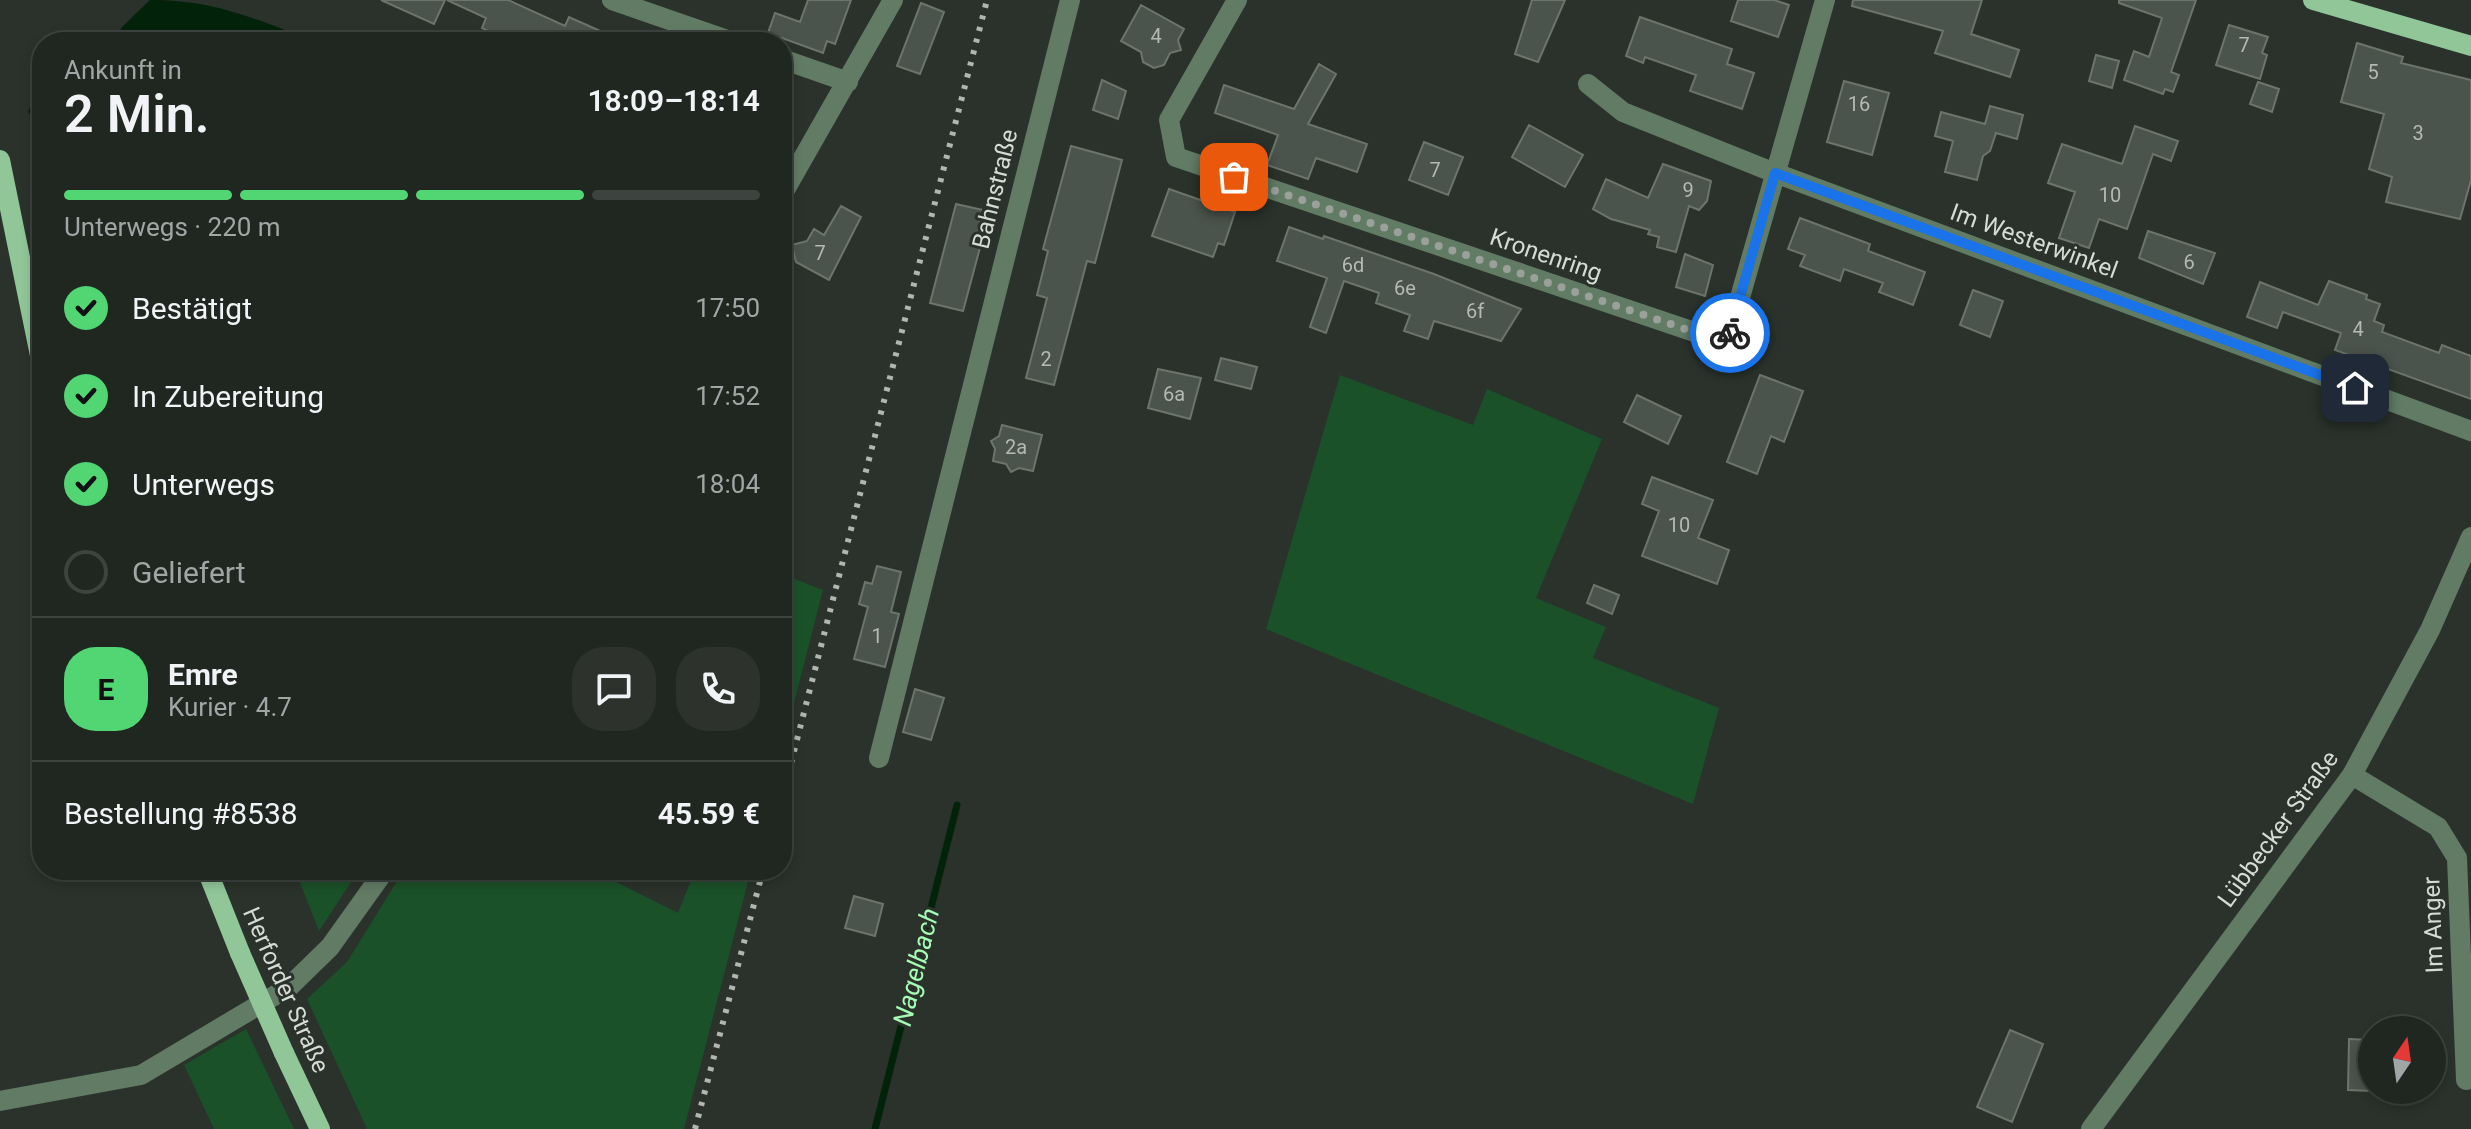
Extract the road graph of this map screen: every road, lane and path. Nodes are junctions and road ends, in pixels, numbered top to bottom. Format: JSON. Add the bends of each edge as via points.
{"nodes":[{"id":1,"x":612,"y":0,"type":"edge"},
{"id":2,"x":893,"y":0,"type":"edge"},
{"id":3,"x":1070,"y":0,"type":"edge"},
{"id":4,"x":1237,"y":0,"type":"edge"},
{"id":5,"x":1825,"y":0,"type":"edge"},
{"id":6,"x":2313,"y":0,"type":"edge"},
{"id":7,"x":704,"y":32,"type":"edge"},
{"id":8,"x":2471,"y":46,"type":"edge"},
{"id":9,"x":792,"y":62,"type":"edge"},
{"id":10,"x":848,"y":82,"type":"junction"},
{"id":11,"x":1588,"y":84,"type":"dead end"},
{"id":12,"x":0,"y":160,"type":"edge"},
{"id":13,"x":1775,"y":173,"type":"junction"},
{"id":14,"x":792,"y":178,"type":"edge"},
{"id":15,"x":32,"y":316,"type":"edge"},
{"id":16,"x":2471,"y":431,"type":"edge"},
{"id":17,"x":2471,"y":537,"type":"edge"},
{"id":18,"x":879,"y":758,"type":"dead end"},
{"id":19,"x":2352,"y":775,"type":"junction"},
{"id":20,"x":211,"y":880,"type":"edge"},
{"id":21,"x":378,"y":880,"type":"edge"},
{"id":22,"x":2464,"y":1035,"type":"junction"},
{"id":23,"x":2471,"y":1055,"type":"edge"},
{"id":24,"x":2466,"y":1080,"type":"dead end"},
{"id":25,"x":0,"y":1101,"type":"edge"},
{"id":26,"x":320,"y":1129,"type":"edge"},
{"id":27,"x":2091,"y":1129,"type":"edge"}],
"edges":[{"from":1,"to":7,"type":"street"},
{"from":2,"to":10,"type":"street"},
{"from":3,"to":18,"type":"street","name":"Bahnstraße"},
{"from":4,"to":13,"type":"street","name":"Kronenring","via":[[1169,120],[1176,157],[1727,343]]},
{"from":5,"to":13,"type":"street","name":"Kronenring"},
{"from":6,"to":8,"type":"main road"},
{"from":9,"to":10,"type":"street"},
{"from":10,"to":14,"type":"street"},
{"from":11,"to":13,"type":"street","name":"Im Westerwinkel","via":[[1623,112]]},
{"from":12,"to":15,"type":"main road"},
{"from":13,"to":16,"type":"street","name":"Im Westerwinkel"},
{"from":17,"to":19,"type":"street","name":"Lübbecker Straße","via":[[2430,630]]},
{"from":19,"to":22,"type":"street","name":"Im Anger","via":[[2438,827],[2457,858]]},
{"from":19,"to":27,"type":"street","name":"Lübbecker Straße"},
{"from":20,"to":26,"type":"main road","name":"Herforder Straße","bridge":true},
{"from":21,"to":25,"type":"street","via":[[330,947],[289,987],[141,1075]]},
{"from":22,"to":23,"type":"street"},
{"from":22,"to":24,"type":"street","name":"Im Anger"}]}
